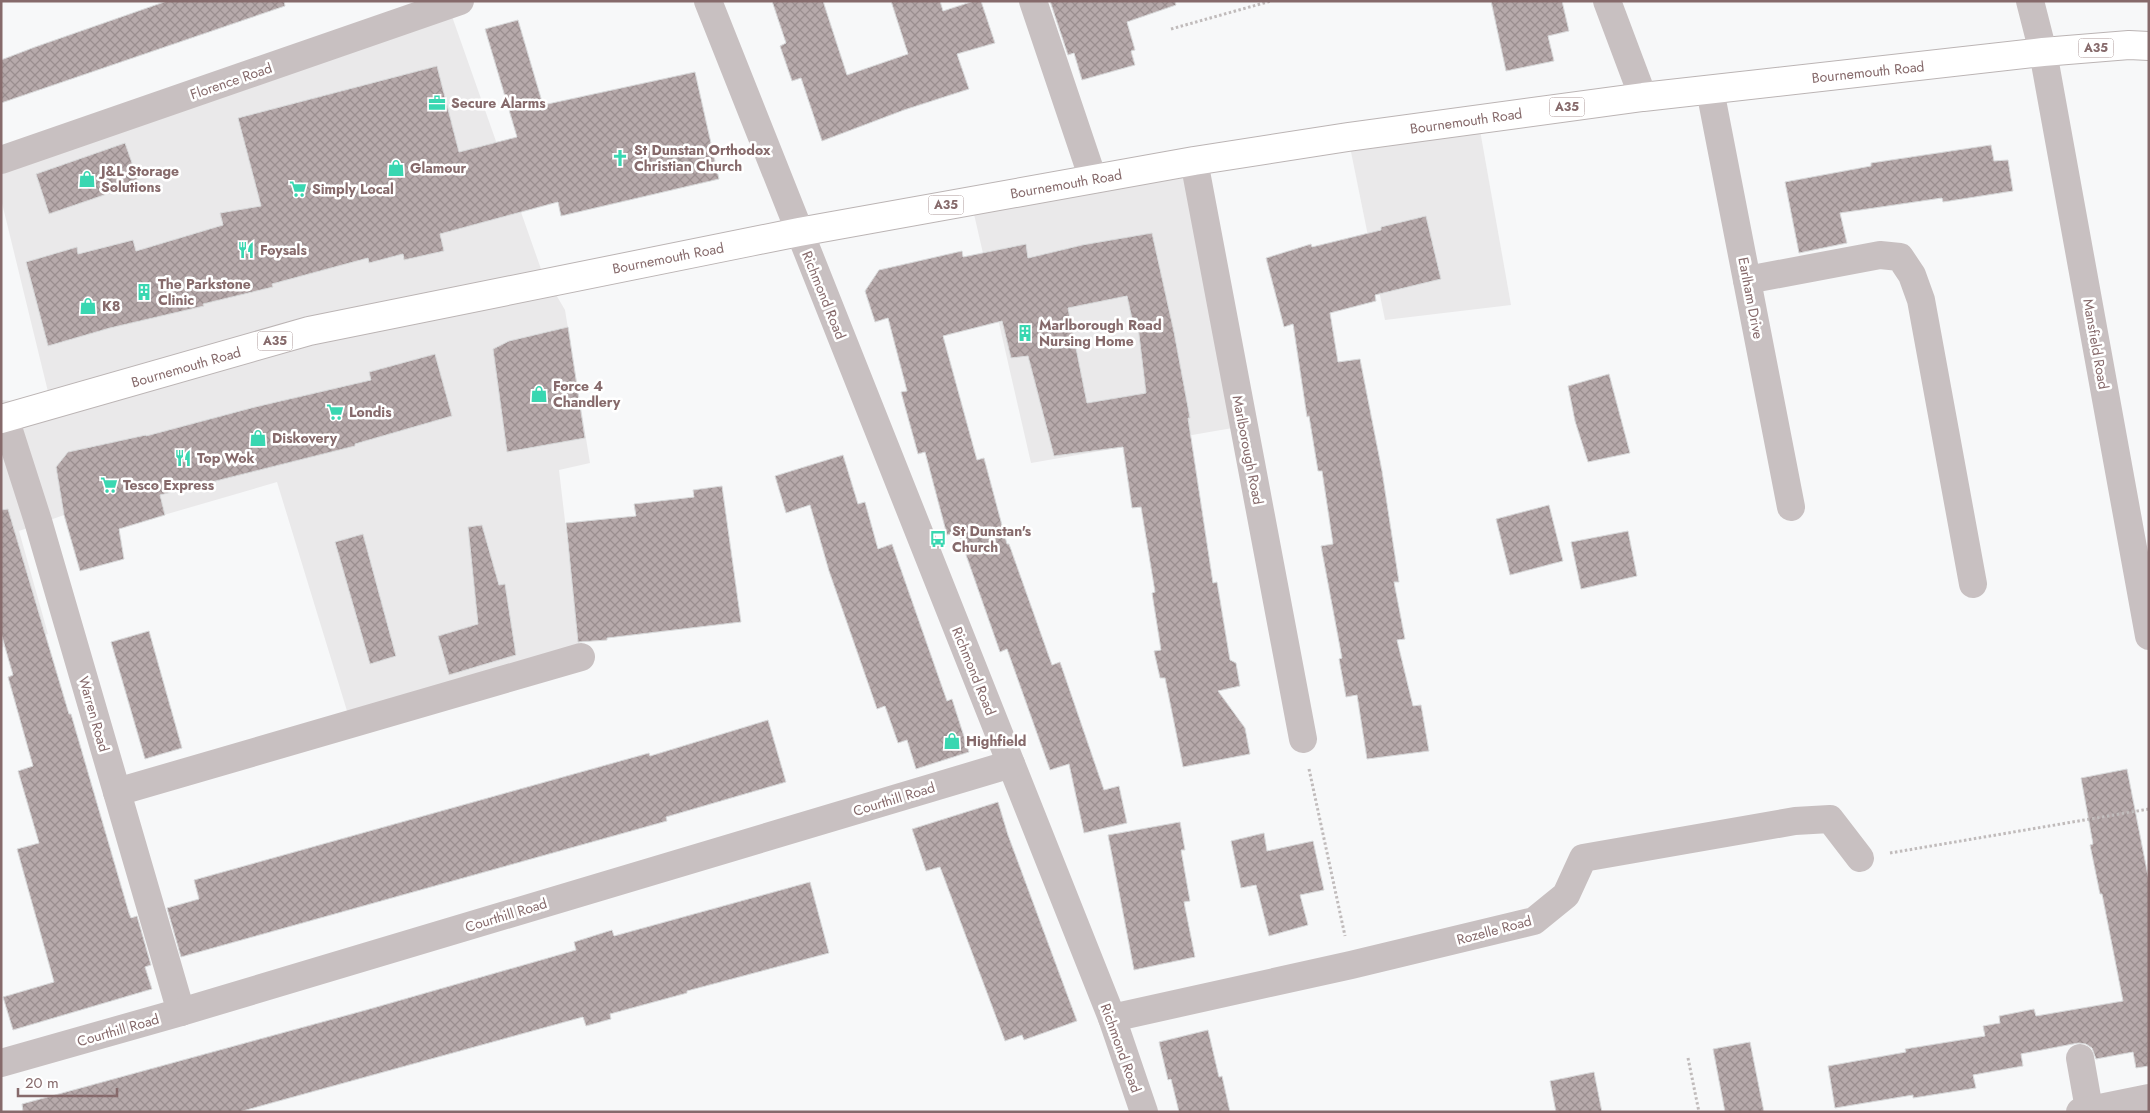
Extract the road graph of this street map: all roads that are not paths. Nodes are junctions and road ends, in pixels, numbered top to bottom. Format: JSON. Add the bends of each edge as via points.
{"nodes":[{"id":1,"x":460,"y":1,"type":"edge"},
{"id":2,"x":708,"y":1,"type":"edge"},
{"id":3,"x":1033,"y":1,"type":"edge"},
{"id":4,"x":1608,"y":1,"type":"edge"},
{"id":5,"x":2030,"y":1,"type":"edge"},
{"id":6,"x":2149,"y":46,"type":"edge"},
{"id":7,"x":2043,"y":52,"type":"junction"},
{"id":8,"x":1710,"y":90,"type":"junction"},
{"id":9,"x":1643,"y":97,"type":"junction"},
{"id":10,"x":1,"y":160,"type":"edge"},
{"id":11,"x":1194,"y":161,"type":"junction"},
{"id":12,"x":1093,"y":179,"type":"junction"},
{"id":13,"x":799,"y":232,"type":"junction"},
{"id":14,"x":1747,"y":280,"type":"junction"},
{"id":15,"x":3,"y":418,"type":"edge"},
{"id":16,"x":1791,"y":507,"type":"dead end"},
{"id":17,"x":1972,"y":584,"type":"dead end"},
{"id":18,"x":2149,"y":636,"type":"edge"},
{"id":19,"x":581,"y":657,"type":"dead end"},
{"id":20,"x":1303,"y":738,"type":"road end"},
{"id":21,"x":1011,"y":764,"type":"junction"},
{"id":22,"x":117,"y":792,"type":"junction"},
{"id":23,"x":1860,"y":858,"type":"road end"},
{"id":24,"x":181,"y":1012,"type":"junction"},
{"id":25,"x":1112,"y":1018,"type":"junction"},
{"id":26,"x":2080,"y":1058,"type":"dead end"},
{"id":27,"x":1,"y":1063,"type":"edge"},
{"id":28,"x":2149,"y":1098,"type":"edge"},
{"id":29,"x":2085,"y":1111,"type":"edge"},
{"id":30,"x":1144,"y":1112,"type":"edge"}],
"edges":[{"from":1,"to":10,"type":"street","name":"Florence Road"},
{"from":2,"to":13,"type":"street","name":"Richmond Road"},
{"from":3,"to":12,"type":"street"},
{"from":4,"to":9,"type":"street"},
{"from":5,"to":7,"type":"street","name":"Mansfield Road"},
{"from":6,"to":7,"type":"highway","name":"Bournemouth Road","number":"A35"},
{"from":7,"to":8,"type":"highway","name":"Bournemouth Road","number":"A35"},
{"from":7,"to":18,"type":"street","name":"Mansfield Road"},
{"from":8,"to":9,"type":"highway","name":"Bournemouth Road","number":"A35"},
{"from":8,"to":14,"type":"street","name":"Earlham Drive"},
{"from":9,"to":11,"type":"highway","name":"Bournemouth Road","number":"A35"},
{"from":11,"to":12,"type":"highway","name":"Bournemouth Road","number":"A35"},
{"from":11,"to":20,"type":"street","name":"Marlborough Road"},
{"from":12,"to":13,"type":"highway","name":"Bournemouth Road","number":"A35"},
{"from":13,"to":15,"type":"highway","name":"Bournemouth Road","number":"A35","via":[[309,331]]},
{"from":13,"to":21,"type":"street","name":"Richmond Road"},
{"from":14,"to":16,"type":"street","name":"Earlham Drive"},
{"from":14,"to":17,"type":"street","via":[[1880,255],[1900,257],[1912,275],[1921,300]]},
{"from":15,"to":22,"type":"street","name":"Warren Road","via":[[38,522]]},
{"from":19,"to":22,"type":"street"},
{"from":21,"to":24,"type":"street","name":"Courthill Road"},
{"from":21,"to":25,"type":"street","name":"Richmond Road"},
{"from":22,"to":24,"type":"street","name":"Warren Road"},
{"from":23,"to":25,"type":"street","name":"Rozelle Road","via":[[1830,820],[1795,820],[1583,858],[1566,895],[1534,921],[1351,966]]},
{"from":24,"to":27,"type":"street","name":"Courthill Road"},
{"from":25,"to":30,"type":"street","name":"Richmond Road"},
{"from":26,"to":29,"type":"street"},
{"from":28,"to":29,"type":"street"}]}
